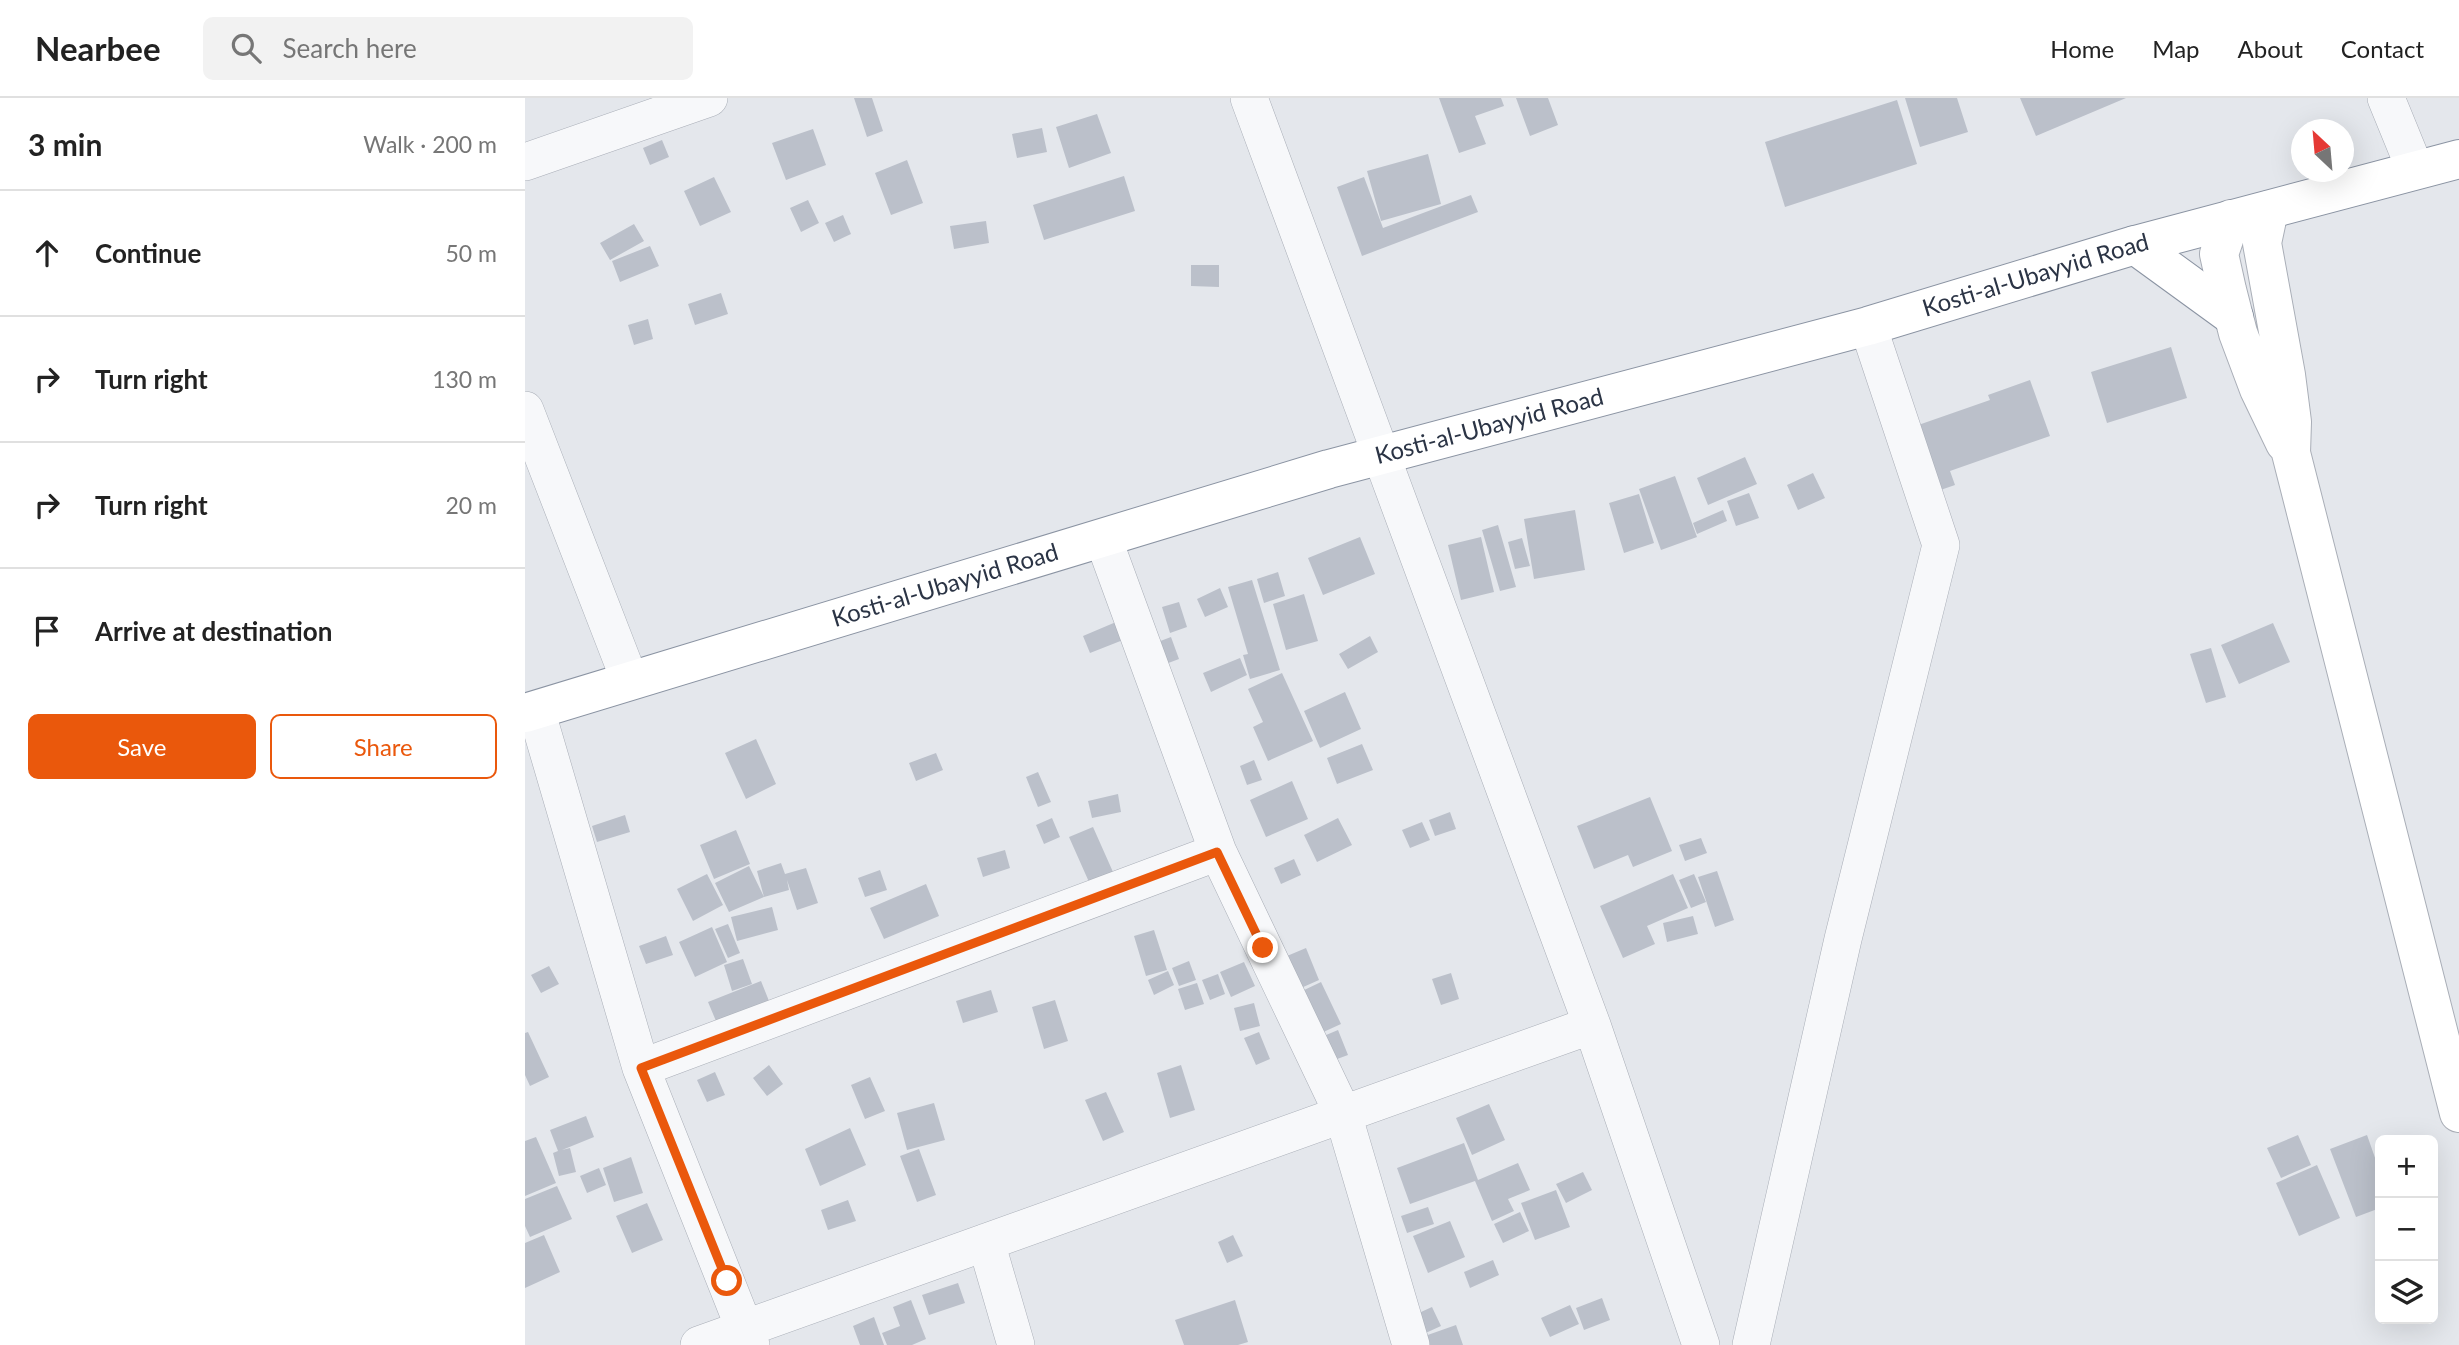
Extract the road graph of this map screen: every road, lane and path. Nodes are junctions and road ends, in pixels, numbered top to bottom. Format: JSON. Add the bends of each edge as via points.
{"nodes":[{"id":1,"x":709,"y":98,"type":"edge"},
{"id":2,"x":1249,"y":98,"type":"edge"},
{"id":3,"x":2386,"y":98,"type":"edge"},
{"id":4,"x":2459,"y":159,"type":"edge"},
{"id":5,"x":525,"y":162,"type":"edge"},
{"id":6,"x":2414,"y":169,"type":"junction"},
{"id":7,"x":2269,"y":210,"type":"junction"},
{"id":8,"x":2231,"y":219,"type":"junction"},
{"id":9,"x":2136,"y":245,"type":"junction"},
{"id":10,"x":2234,"y":317,"type":"junction"},
{"id":11,"x":1868,"y":326,"type":"junction"},
{"id":12,"x":525,"y":410,"type":"edge"},
{"id":13,"x":2291,"y":453,"type":"junction"},
{"id":14,"x":1378,"y":455,"type":"junction"},
{"id":15,"x":1103,"y":538,"type":"junction"},
{"id":16,"x":630,"y":681,"type":"junction"},
{"id":17,"x":530,"y":712,"type":"edge"},
{"id":18,"x":1217,"y":852,"type":"junction"},
{"id":19,"x":1592,"y":1025,"type":"junction"},
{"id":20,"x":641,"y":1068,"type":"junction"},
{"id":21,"x":2459,"y":1113,"type":"edge"},
{"id":22,"x":1343,"y":1114,"type":"junction"},
{"id":23,"x":986,"y":1242,"type":"junction"},
{"id":24,"x":749,"y":1337,"type":"edge"},
{"id":25,"x":699,"y":1345,"type":"edge"},
{"id":26,"x":1016,"y":1345,"type":"edge"},
{"id":27,"x":1411,"y":1345,"type":"edge"},
{"id":28,"x":1701,"y":1345,"type":"edge"},
{"id":29,"x":1751,"y":1345,"type":"edge"}],
"edges":[{"from":1,"to":5,"type":"street"},
{"from":2,"to":14,"type":"street"},
{"from":3,"to":6,"type":"street"},
{"from":4,"to":6,"type":"main road","name":"Kosti-al-Ubayyid Road"},
{"from":6,"to":7,"type":"main road","name":"Kosti-al-Ubayyid Road"},
{"from":7,"to":8,"type":"main road","name":"Kosti-al-Ubayyid Road"},
{"from":7,"to":13,"type":"main road","via":[[2262,243],[2286,375]]},
{"from":8,"to":9,"type":"main road","name":"Kosti-al-Ubayyid Road"},
{"from":8,"to":10,"type":"main road","via":[[2219,254]]},
{"from":9,"to":10,"type":"main road"},
{"from":9,"to":11,"type":"main road","name":"Kosti-al-Ubayyid Road"},
{"from":10,"to":13,"type":"main road","via":[[2259,389]]},
{"from":11,"to":14,"type":"main road","name":"Kosti-al-Ubayyid Road"},
{"from":11,"to":29,"type":"street","via":[[1941,545],[1843,939]]},
{"from":12,"to":16,"type":"street"},
{"from":13,"to":21,"type":"main road"},
{"from":14,"to":15,"type":"main road","name":"Kosti-al-Ubayyid Road"},
{"from":14,"to":19,"type":"street"},
{"from":15,"to":16,"type":"main road","name":"Kosti-al-Ubayyid Road"},
{"from":15,"to":18,"type":"street"},
{"from":16,"to":17,"type":"main road","name":"Kosti-al-Ubayyid Road"},
{"from":17,"to":20,"type":"street"},
{"from":18,"to":20,"type":"street"},
{"from":18,"to":22,"type":"street"},
{"from":19,"to":22,"type":"street"},
{"from":19,"to":28,"type":"street"},
{"from":20,"to":24,"type":"street"},
{"from":22,"to":23,"type":"street"},
{"from":22,"to":27,"type":"street"},
{"from":23,"to":24,"type":"street"},
{"from":23,"to":26,"type":"street"},
{"from":24,"to":25,"type":"street"}]}
